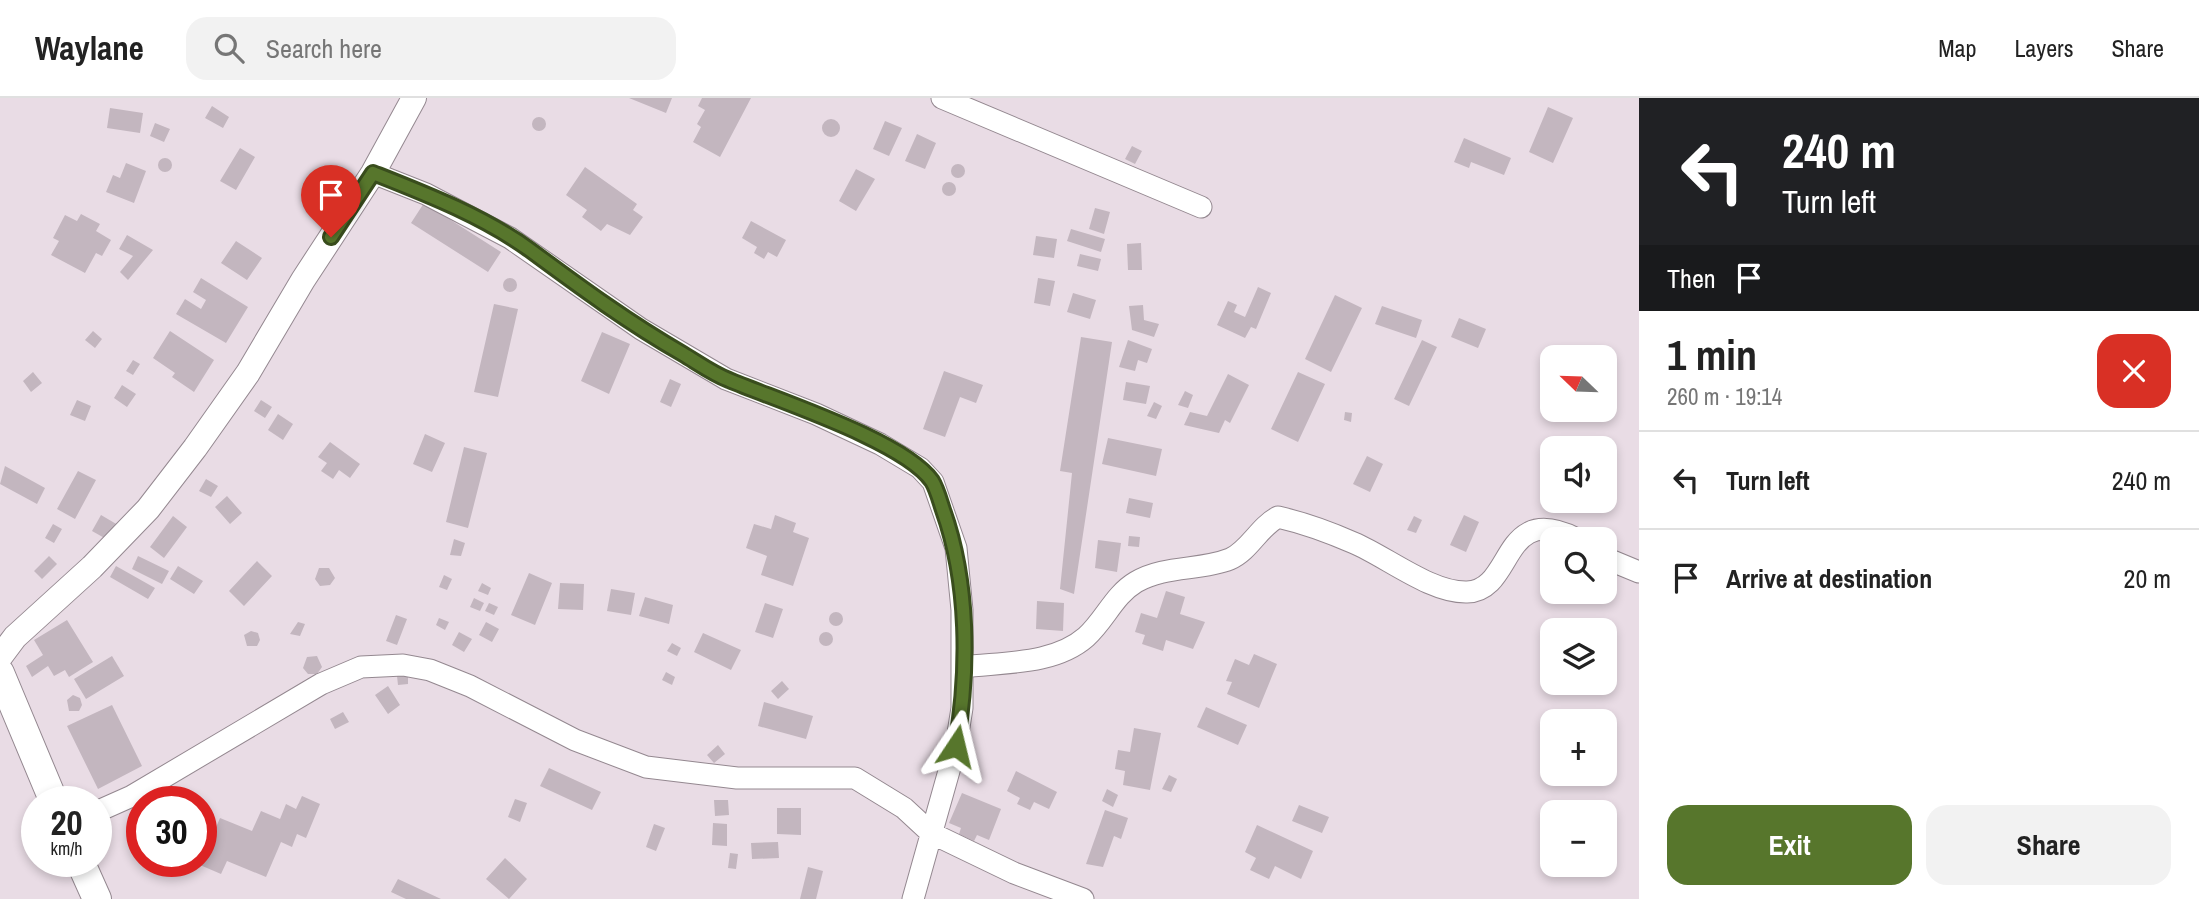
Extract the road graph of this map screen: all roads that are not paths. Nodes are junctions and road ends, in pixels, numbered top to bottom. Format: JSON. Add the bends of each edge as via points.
{"nodes":[{"id":1,"x":414,"y":98,"type":"edge"},
{"id":2,"x":942,"y":98,"type":"edge"},
{"id":3,"x":373,"y":173,"type":"junction"},
{"id":4,"x":1201,"y":207,"type":"dead end"},
{"id":5,"x":1540,"y":529,"type":"edge"},
{"id":6,"x":1617,"y":563,"type":"edge"},
{"id":7,"x":1639,"y":572,"type":"edge"},
{"id":8,"x":0,"y":657,"type":"edge"},
{"id":9,"x":963,"y":667,"type":"junction"},
{"id":10,"x":0,"y":673,"type":"edge"},
{"id":11,"x":47,"y":786,"type":"edge"},
{"id":12,"x":112,"y":805,"type":"edge"},
{"id":13,"x":931,"y":833,"type":"junction"},
{"id":14,"x":87,"y":877,"type":"edge"},
{"id":15,"x":97,"y":899,"type":"edge"},
{"id":16,"x":914,"y":899,"type":"edge"},
{"id":17,"x":1083,"y":899,"type":"edge"}],
"edges":[{"from":1,"to":3,"type":"street"},
{"from":2,"to":4,"type":"street"},
{"from":3,"to":8,"type":"street","via":[[248,373],[156,499]]},
{"from":3,"to":9,"type":"street","via":[[426,194],[500,233],[640,329],[726,379],[816,414],[920,468],[933,482],[956,548]]},
{"from":5,"to":9,"type":"street","via":[[1523,535],[1491,581],[1478,591],[1464,593],[1430,583],[1356,543],[1278,517],[1264,524],[1231,559],[1171,569],[1139,580],[1121,592],[1086,637],[1066,649],[1043,658]]},
{"from":6,"to":7,"type":"street"},
{"from":9,"to":13,"type":"street","via":[[956,746]]},
{"from":10,"to":11,"type":"main road"},
{"from":12,"to":13,"type":"street","via":[[321,684],[361,667],[403,665],[470,686],[575,740],[646,767],[737,778],[855,778],[895,802]]},
{"from":13,"to":16,"type":"street"},
{"from":13,"to":17,"type":"street","via":[[1014,873]]},
{"from":14,"to":15,"type":"main road"}]}
